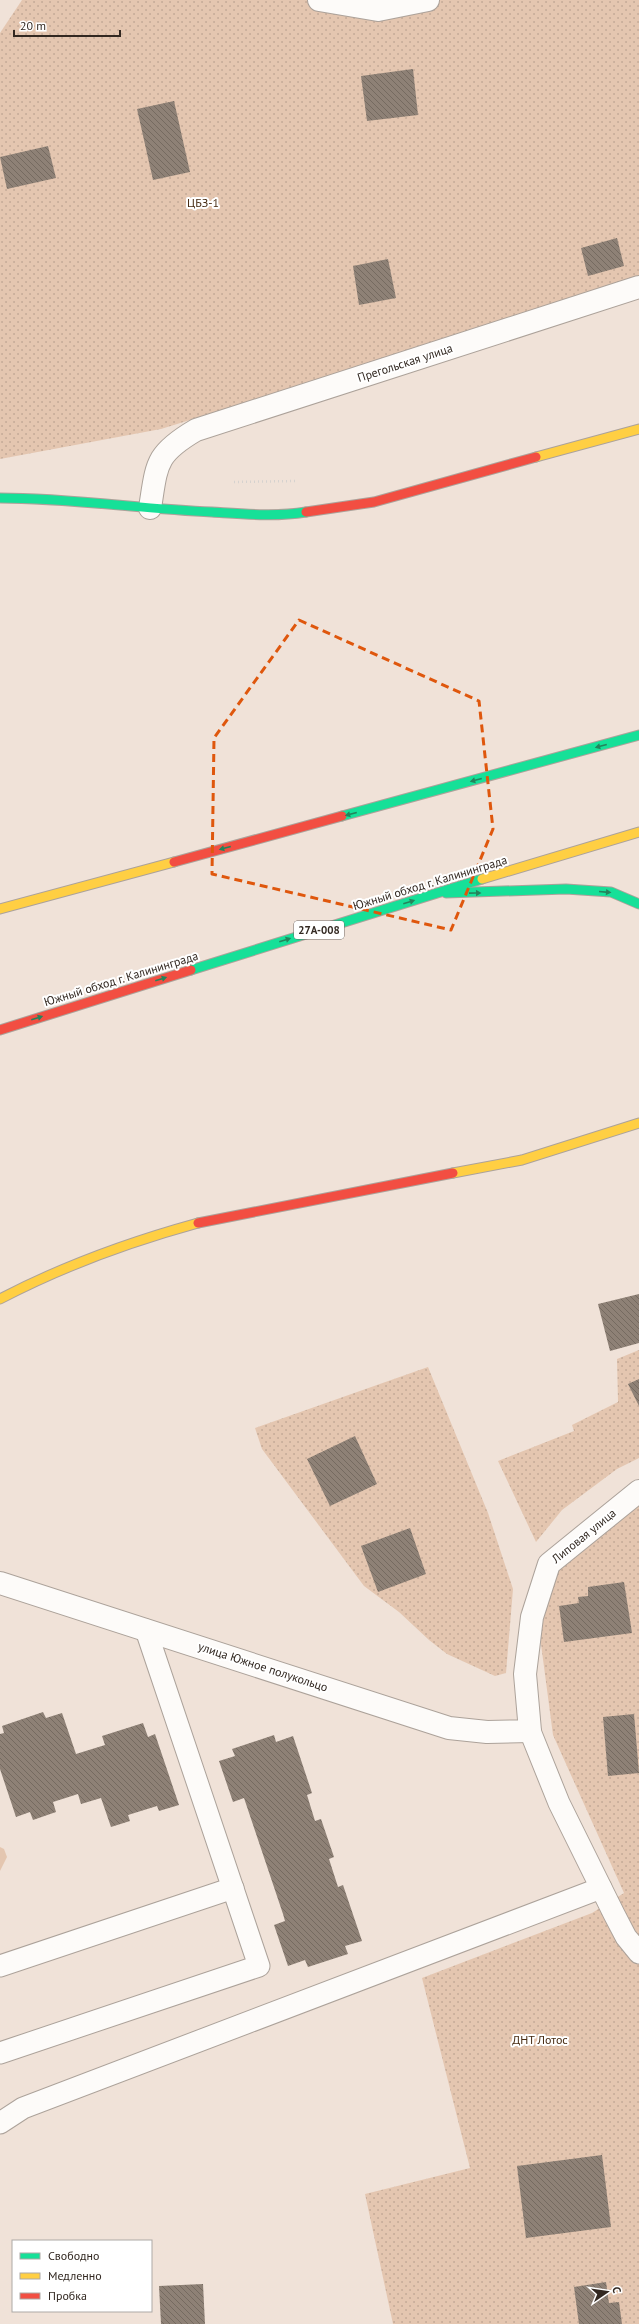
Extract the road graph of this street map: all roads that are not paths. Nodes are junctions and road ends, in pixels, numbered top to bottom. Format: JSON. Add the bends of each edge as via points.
{"nodes":[{"id":1,"x":320,"y":0,"type":"edge"},
{"id":2,"x":428,"y":0,"type":"edge"},
{"id":3,"x":639,"y":287,"type":"edge"},
{"id":4,"x":639,"y":429,"type":"edge"},
{"id":5,"x":0,"y":498,"type":"edge"},
{"id":6,"x":150,"y":508,"type":"junction"},
{"id":7,"x":639,"y":735,"type":"edge"},
{"id":8,"x":639,"y":832,"type":"edge"},
{"id":9,"x":436,"y":893,"type":"junction"},
{"id":10,"x":639,"y":904,"type":"edge"},
{"id":11,"x":0,"y":909,"type":"edge"},
{"id":12,"x":0,"y":1030,"type":"edge"},
{"id":13,"x":639,"y":1123,"type":"edge"},
{"id":14,"x":0,"y":1298,"type":"edge"},
{"id":15,"x":639,"y":1491,"type":"edge"},
{"id":16,"x":0,"y":1583,"type":"edge"},
{"id":17,"x":146,"y":1630,"type":"junction"},
{"id":18,"x":530,"y":1731,"type":"junction"},
{"id":19,"x":233,"y":1888,"type":"junction"},
{"id":20,"x":601,"y":1888,"type":"junction"},
{"id":21,"x":639,"y":1953,"type":"edge"},
{"id":22,"x":0,"y":1966,"type":"edge"},
{"id":23,"x":0,"y":2053,"type":"edge"},
{"id":24,"x":0,"y":2122,"type":"edge"}],
"edges":[{"from":1,"to":2,"type":"street","via":[[378,10]]},
{"from":3,"to":6,"type":"street","name":"Прегольская улица","via":[[196,430],[173,444],[156,467]]},
{"from":4,"to":6,"type":"main road","via":[[374,502],[280,516]]},
{"from":5,"to":6,"type":"main road","via":[[38,498]]},
{"from":7,"to":11,"type":"main road","one_way":true},
{"from":8,"to":9,"type":"main road","name":"Южный обход г. Калининграда","number":"27А-008"},
{"from":9,"to":10,"type":"main road","one_way":true,"via":[[566,889],[611,892]]},
{"from":12,"to":9,"type":"main road","name":"Южный обход г. Калининграда","number":"27А-008","one_way":true},
{"from":13,"to":14,"type":"main road","via":[[522,1160],[221,1217],[146,1237],[44,1276]]},
{"from":15,"to":18,"type":"street","name":"Липовая улица","via":[[549,1564],[532,1617],[524,1674]]},
{"from":16,"to":17,"type":"street","name":"улица Южное полукольцо"},
{"from":17,"to":18,"type":"street","name":"улица Южное полукольцо","via":[[449,1728],[487,1732]]},
{"from":17,"to":19,"type":"lane"},
{"from":18,"to":20,"type":"lane","via":[[559,1803]]},
{"from":19,"to":22,"type":"lane"},
{"from":19,"to":23,"type":"lane","via":[[259,1966]]},
{"from":20,"to":21,"type":"lane","via":[[626,1936]]},
{"from":20,"to":24,"type":"lane","via":[[31,2105]]}]}
